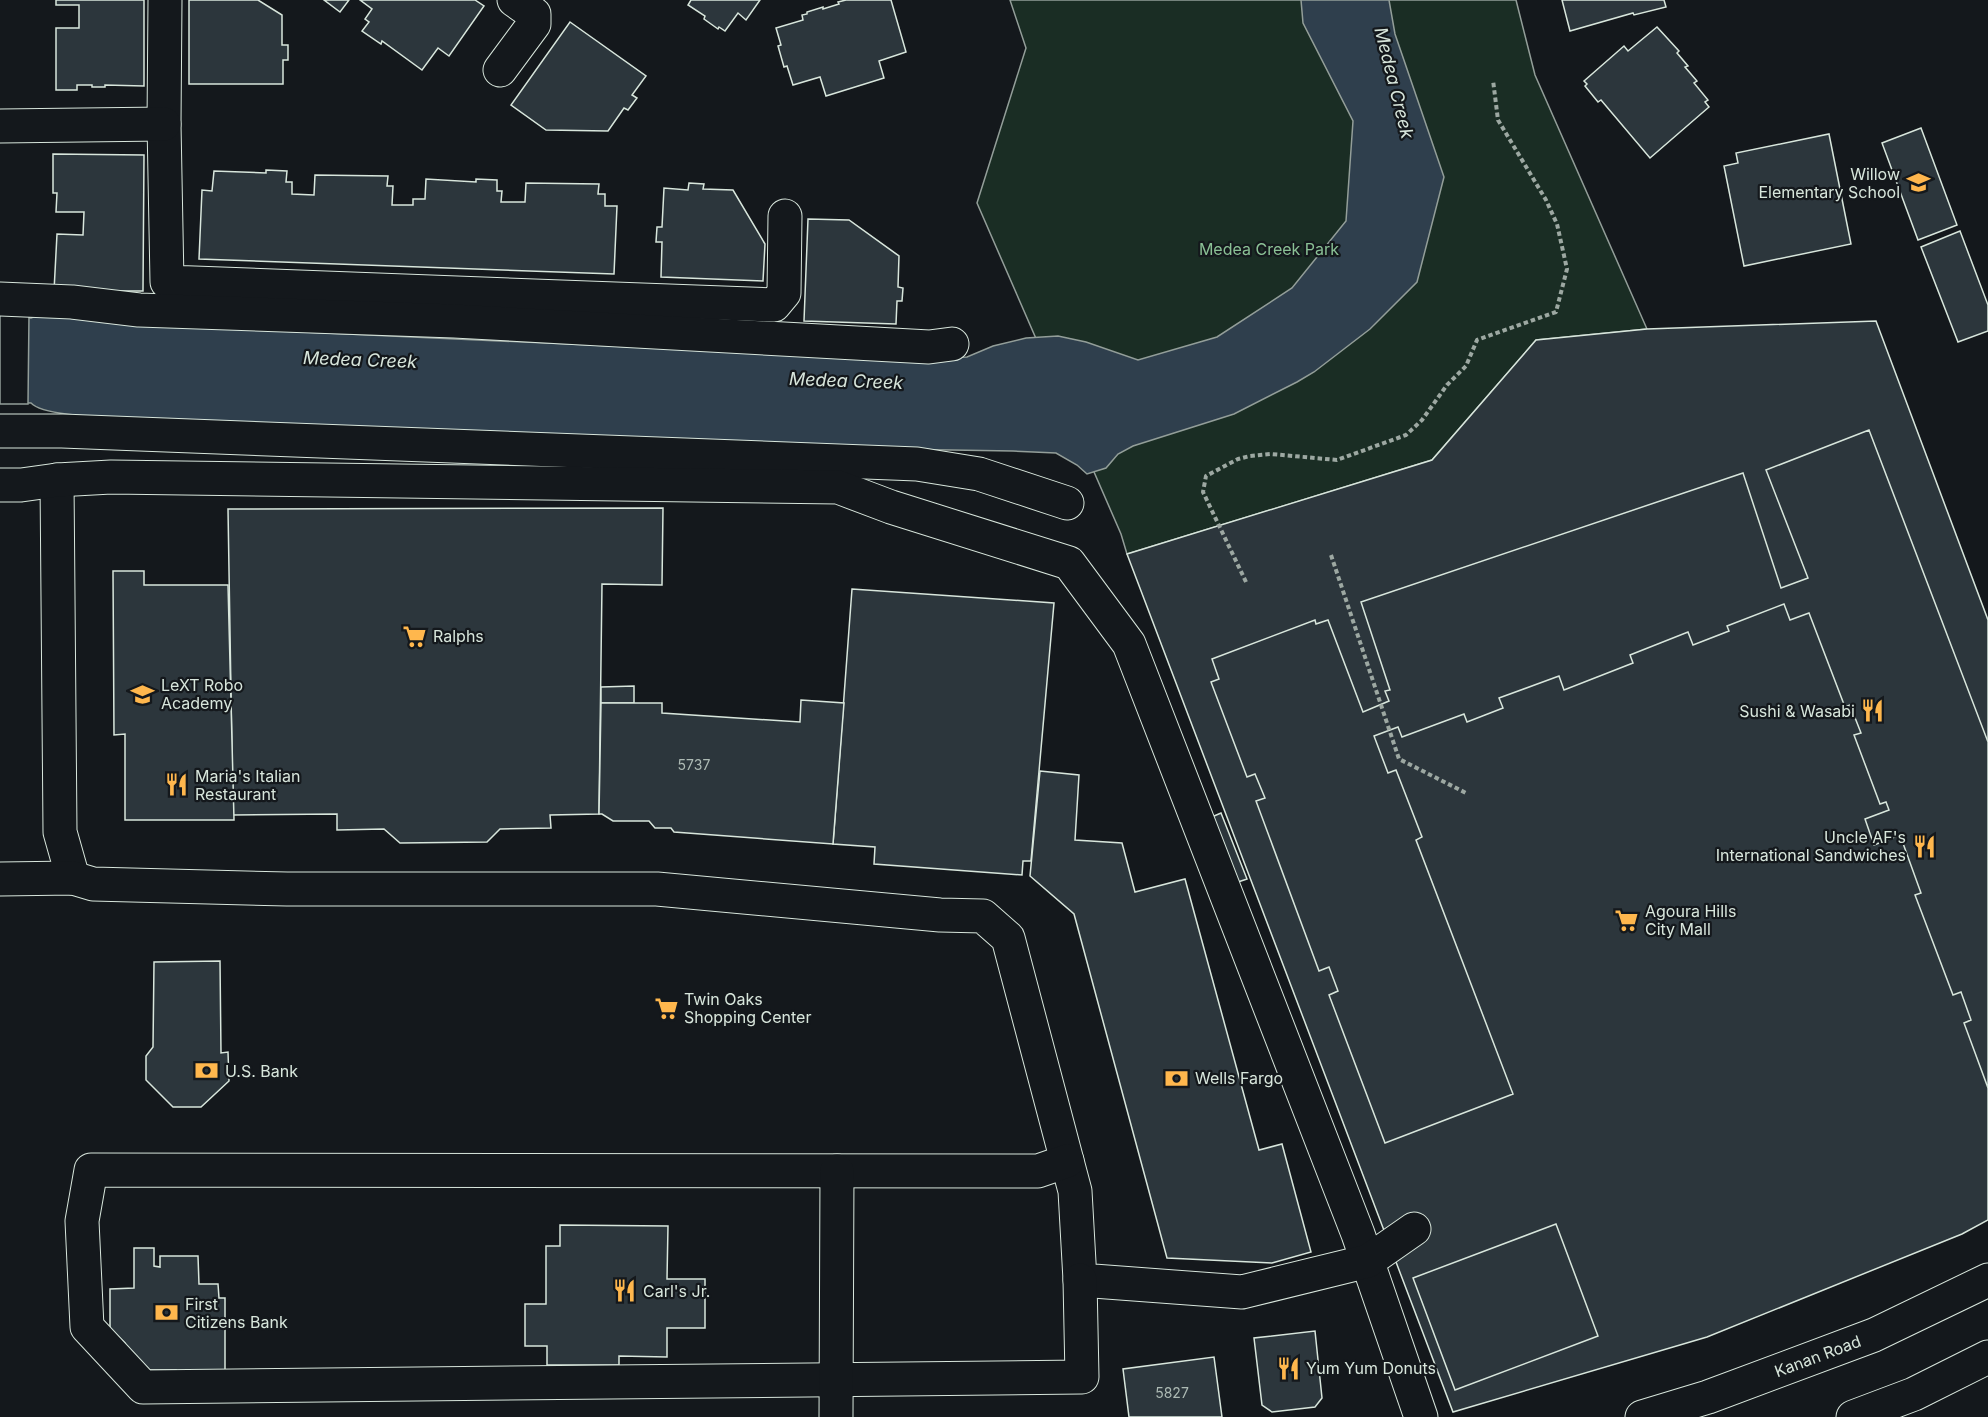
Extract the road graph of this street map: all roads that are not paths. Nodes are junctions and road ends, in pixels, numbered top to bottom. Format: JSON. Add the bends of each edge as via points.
{"nodes":[{"id":1,"x":165,"y":0,"type":"edge"},
{"id":2,"x":514,"y":0,"type":"edge"},
{"id":3,"x":500,"y":70,"type":"dead end"},
{"id":4,"x":164,"y":124,"type":"junction"},
{"id":5,"x":0,"y":126,"type":"edge"},
{"id":6,"x":785,"y":216,"type":"dead end"},
{"id":7,"x":0,"y":299,"type":"edge"},
{"id":8,"x":952,"y":344,"type":"dead end"},
{"id":9,"x":0,"y":431,"type":"edge"},
{"id":10,"x":57,"y":480,"type":"junction"},
{"id":11,"x":0,"y":485,"type":"edge"},
{"id":12,"x":1067,"y":503,"type":"dead end"},
{"id":13,"x":73,"y":878,"type":"junction"},
{"id":14,"x":0,"y":879,"type":"edge"},
{"id":15,"x":1067,"y":1161,"type":"junction"},
{"id":16,"x":837,"y":1171,"type":"junction"},
{"id":17,"x":1414,"y":1229,"type":"dead end"},
{"id":18,"x":1368,"y":1262,"type":"junction"},
{"id":19,"x":1080,"y":1280,"type":"junction"},
{"id":20,"x":1988,"y":1280,"type":"edge"},
{"id":21,"x":1988,"y":1357,"type":"edge"},
{"id":22,"x":836,"y":1380,"type":"junction"},
{"id":23,"x":836,"y":1417,"type":"edge"},
{"id":24,"x":1421,"y":1417,"type":"edge"},
{"id":25,"x":1642,"y":1417,"type":"edge"},
{"id":26,"x":1853,"y":1417,"type":"edge"}],
"edges":[{"from":1,"to":4,"type":"main road"},
{"from":2,"to":3,"type":"main road","via":[[534,14],[534,24]]},
{"from":4,"to":5,"type":"main road"},
{"from":4,"to":6,"type":"main road","via":[[167,282],[774,305],[784,293]]},
{"from":7,"to":8,"type":"main road","via":[[139,310],[454,321],[929,347]]},
{"from":9,"to":12,"type":"main road","via":[[917,464],[979,474]]},
{"from":10,"to":11,"type":"main road"},
{"from":10,"to":13,"type":"main road","via":[[60,832]]},
{"from":10,"to":18,"type":"main road","via":[[111,477],[838,487],[1069,564],[1129,644]]},
{"from":13,"to":14,"type":"main road"},
{"from":13,"to":15,"type":"main road","via":[[93,884],[287,889],[657,889],[983,916],[1008,938]]},
{"from":15,"to":16,"type":"main road","via":[[1038,1171]]},
{"from":15,"to":19,"type":"main road","via":[[1075,1191]]},
{"from":16,"to":22,"type":"main road"},
{"from":16,"to":22,"type":"main road","via":[[91,1170],[82,1221],[87,1327],[143,1387]]},
{"from":17,"to":18,"type":"main road"},
{"from":18,"to":19,"type":"main road","via":[[1242,1292]]},
{"from":18,"to":24,"type":"main road"},
{"from":19,"to":22,"type":"main road","via":[[1082,1377]]},
{"from":20,"to":25,"type":"main road","name":"Kanan Road","via":[[1874,1335],[1708,1397]]},
{"from":21,"to":26,"type":"main road","via":[[1914,1394]]},
{"from":22,"to":23,"type":"main road"}]}
